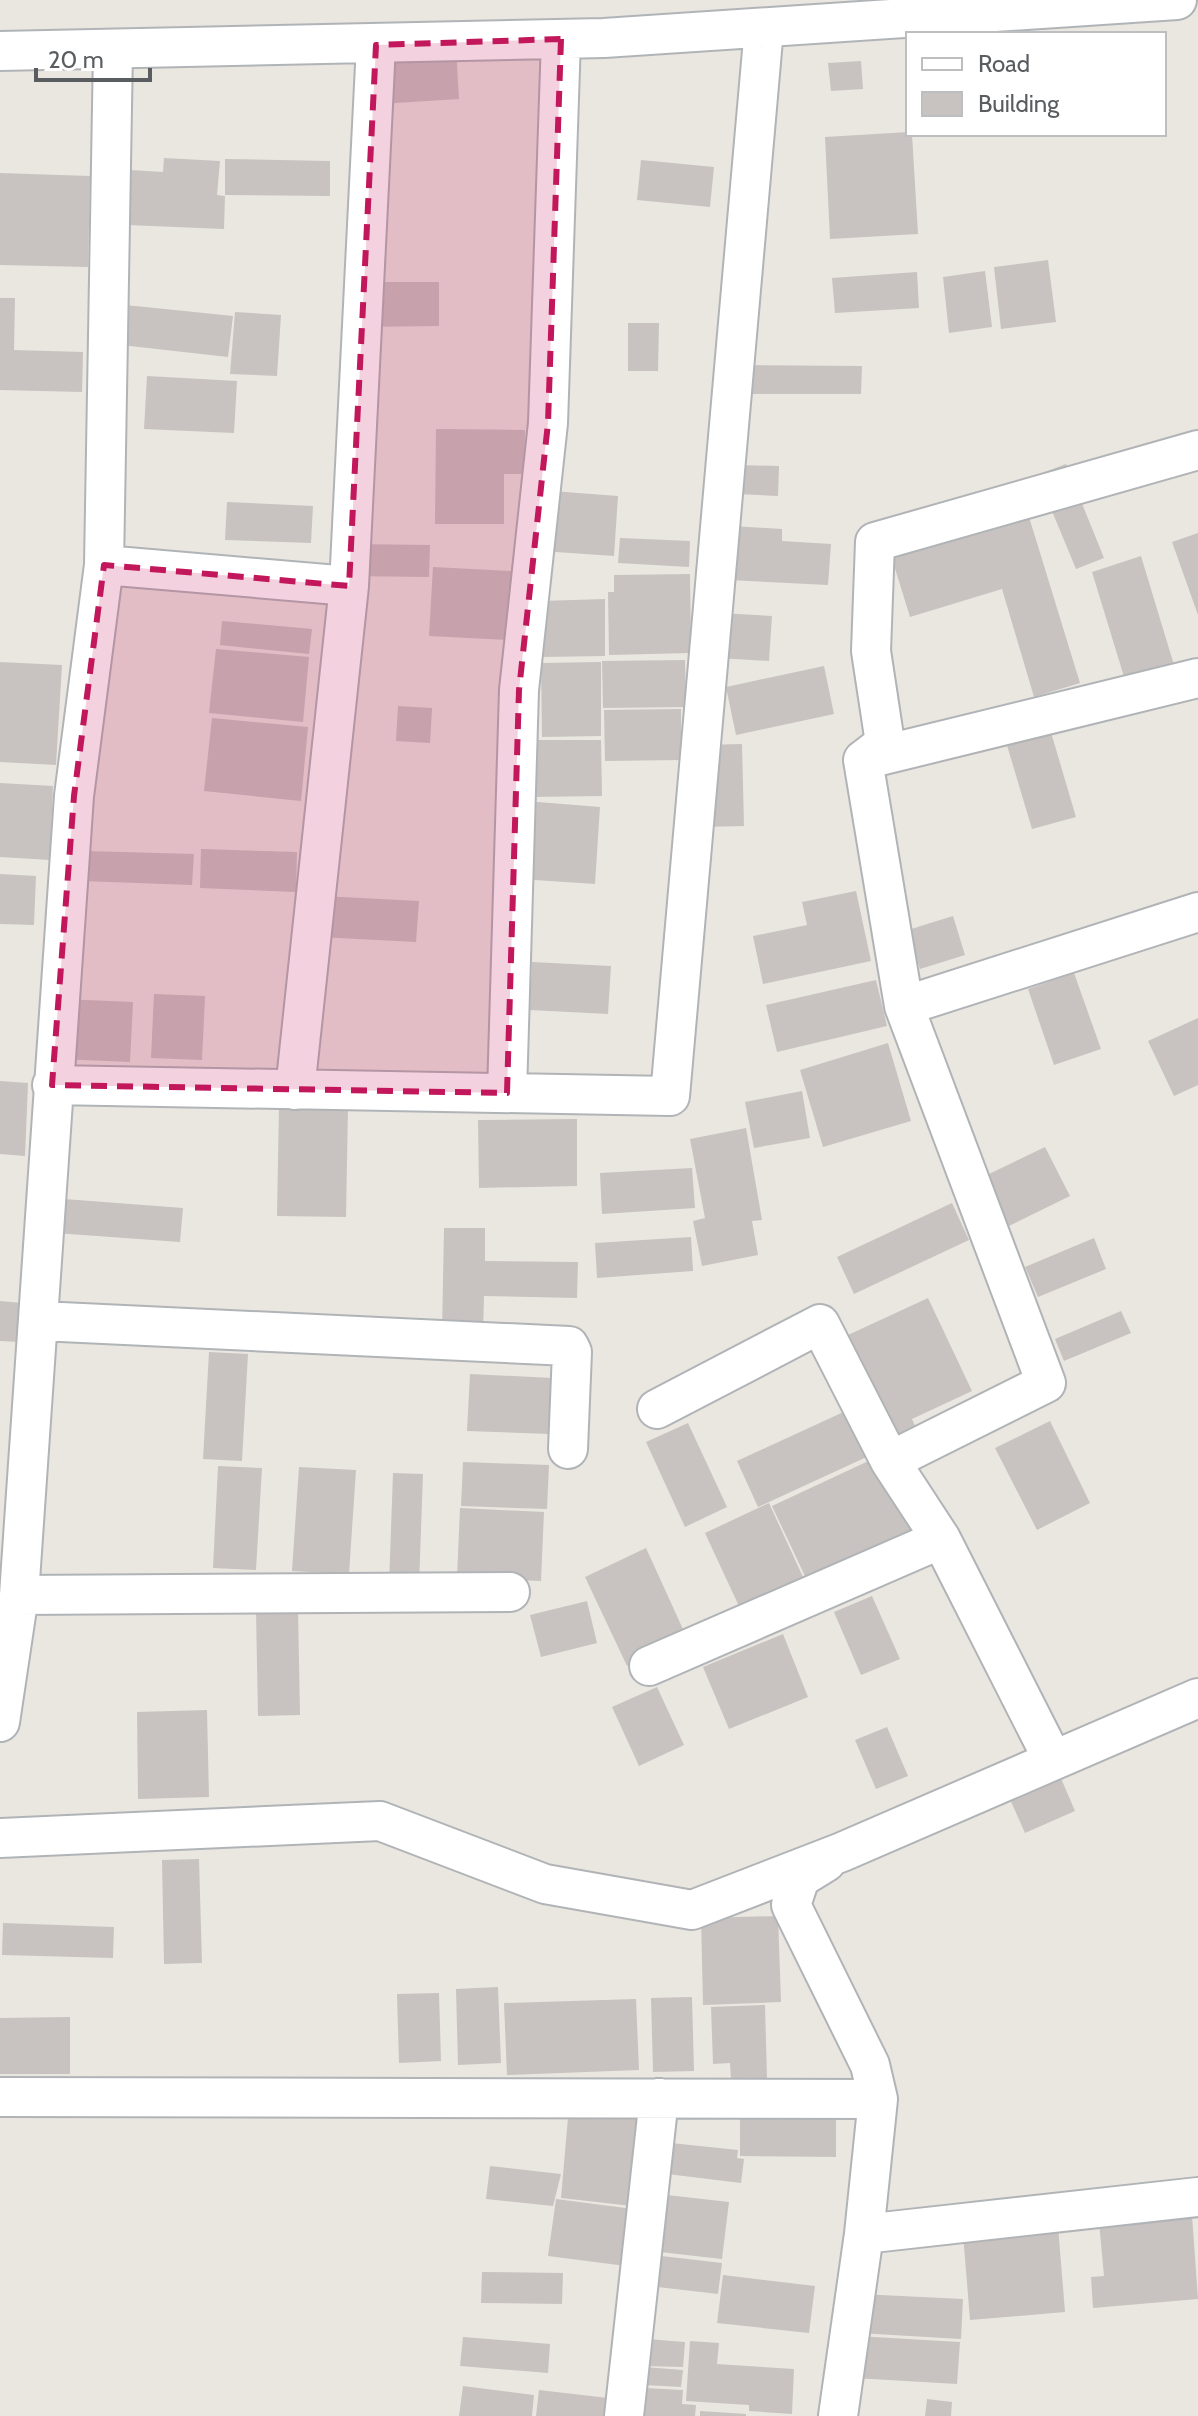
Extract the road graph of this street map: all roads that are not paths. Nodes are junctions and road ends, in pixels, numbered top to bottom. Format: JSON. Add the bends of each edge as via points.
{"nodes":[{"id":1,"x":1177,"y":0,"type":"edge"},
{"id":2,"x":764,"y":28,"type":"junction"},
{"id":3,"x":561,"y":39,"type":"junction"},
{"id":4,"x":376,"y":45,"type":"junction"},
{"id":5,"x":113,"y":50,"type":"junction"},
{"id":6,"x":0,"y":51,"type":"edge"},
{"id":7,"x":1198,"y":450,"type":"edge"},
{"id":8,"x":104,"y":565,"type":"junction"},
{"id":9,"x":349,"y":586,"type":"junction"},
{"id":10,"x":1198,"y":678,"type":"edge"},
{"id":11,"x":863,"y":760,"type":"junction"},
{"id":12,"x":1198,"y":912,"type":"edge"},
{"id":13,"x":904,"y":1006,"type":"junction"},
{"id":14,"x":52,"y":1085,"type":"junction"},
{"id":15,"x":295,"y":1090,"type":"junction"},
{"id":16,"x":507,"y":1093,"type":"junction"},
{"id":17,"x":40,"y":1321,"type":"junction"},
{"id":18,"x":657,"y":1409,"type":"dead end"},
{"id":19,"x":568,"y":1449,"type":"dead end"},
{"id":20,"x":890,"y":1461,"type":"junction"},
{"id":21,"x":941,"y":1539,"type":"junction"},
{"id":22,"x":510,"y":1592,"type":"dead end"},
{"id":23,"x":19,"y":1595,"type":"junction"},
{"id":24,"x":649,"y":1666,"type":"dead end"},
{"id":25,"x":1198,"y":1698,"type":"edge"},
{"id":26,"x":0,"y":1722,"type":"edge"},
{"id":27,"x":1052,"y":1758,"type":"junction"},
{"id":28,"x":0,"y":1838,"type":"edge"},
{"id":29,"x":842,"y":1852,"type":"junction"},
{"id":30,"x":0,"y":2097,"type":"edge"},
{"id":31,"x":659,"y":2098,"type":"junction"},
{"id":32,"x":878,"y":2099,"type":"junction"},
{"id":33,"x":1198,"y":2197,"type":"edge"},
{"id":34,"x":864,"y":2234,"type":"junction"},
{"id":35,"x":624,"y":2416,"type":"edge"},
{"id":36,"x":838,"y":2416,"type":"edge"}],
"edges":[{"from":1,"to":2,"type":"street"},
{"from":2,"to":3,"type":"street"},
{"from":2,"to":16,"type":"street","via":[[670,1096]]},
{"from":3,"to":4,"type":"street"},
{"from":3,"to":16,"type":"street","via":[[548,423],[519,690]]},
{"from":4,"to":5,"type":"street"},
{"from":4,"to":9,"type":"street"},
{"from":5,"to":6,"type":"street"},
{"from":5,"to":8,"type":"street"},
{"from":7,"to":11,"type":"street","via":[[875,542],[871,651],[885,743]]},
{"from":8,"to":9,"type":"street"},
{"from":8,"to":14,"type":"street","via":[[74,796]]},
{"from":9,"to":15,"type":"street"},
{"from":10,"to":11,"type":"street"},
{"from":11,"to":13,"type":"street"},
{"from":12,"to":13,"type":"street"},
{"from":13,"to":20,"type":"street","via":[[1046,1383]]},
{"from":14,"to":15,"type":"street"},
{"from":14,"to":17,"type":"street"},
{"from":15,"to":16,"type":"street"},
{"from":17,"to":19,"type":"street","via":[[569,1346]]},
{"from":17,"to":23,"type":"street"},
{"from":18,"to":20,"type":"street","via":[[820,1324]]},
{"from":20,"to":21,"type":"street"},
{"from":21,"to":24,"type":"street"},
{"from":21,"to":27,"type":"street"},
{"from":22,"to":23,"type":"street"},
{"from":23,"to":26,"type":"street"},
{"from":25,"to":27,"type":"street"},
{"from":27,"to":29,"type":"street"},
{"from":28,"to":29,"type":"street","via":[[380,1821],[545,1884],[692,1910]]},
{"from":29,"to":32,"type":"street","via":[[800,1878],[791,1905],[870,2065]]},
{"from":30,"to":31,"type":"street"},
{"from":31,"to":32,"type":"street"},
{"from":31,"to":35,"type":"street"},
{"from":32,"to":34,"type":"street"},
{"from":33,"to":34,"type":"street"},
{"from":34,"to":36,"type":"street"}]}
